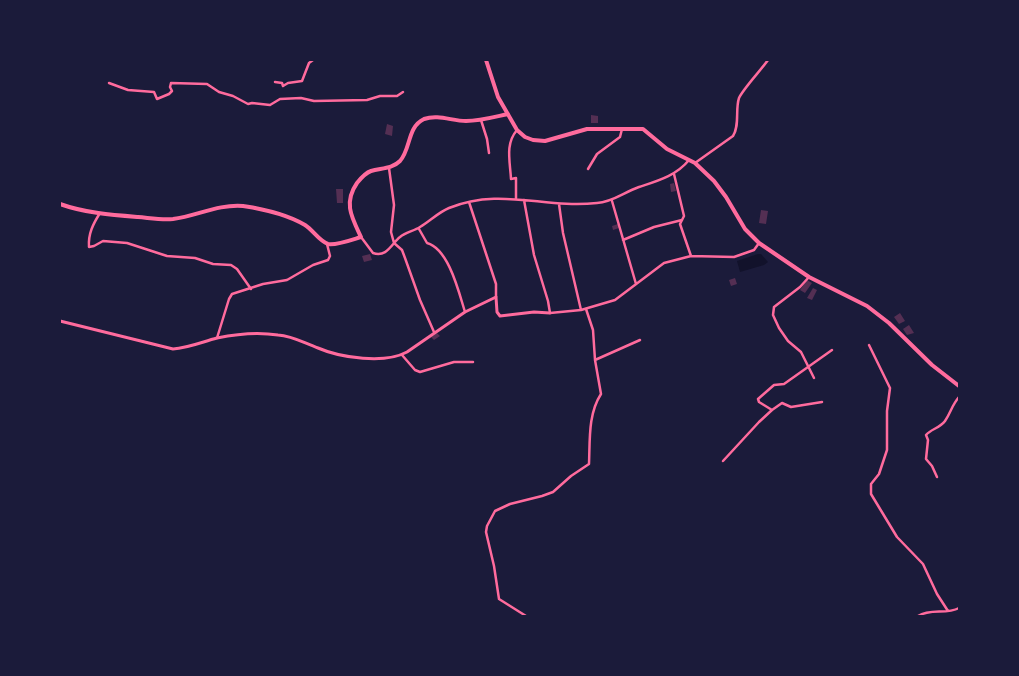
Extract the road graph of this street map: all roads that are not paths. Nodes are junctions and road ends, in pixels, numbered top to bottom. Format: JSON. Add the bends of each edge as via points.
{"nodes":[{"id":1,"x":313,"y":60,"type":"edge"},
{"id":2,"x":486,"y":60,"type":"edge"},
{"id":3,"x":768,"y":60,"type":"edge"},
{"id":4,"x":109,"y":82,"type":"dead end"},
{"id":5,"x":274,"y":82,"type":"dead end"},
{"id":6,"x":403,"y":92,"type":"dead end"},
{"id":7,"x":508,"y":114,"type":"junction"},
{"id":8,"x":481,"y":120,"type":"junction"},
{"id":9,"x":622,"y":129,"type":"junction"},
{"id":10,"x":517,"y":130,"type":"junction"},
{"id":11,"x":489,"y":152,"type":"dead end"},
{"id":12,"x":690,"y":159,"type":"junction"},
{"id":13,"x":695,"y":163,"type":"junction"},
{"id":14,"x":389,"y":168,"type":"junction"},
{"id":15,"x":588,"y":169,"type":"dead end"},
{"id":16,"x":674,"y":174,"type":"junction"},
{"id":17,"x":516,"y":199,"type":"junction"},
{"id":18,"x":524,"y":200,"type":"junction"},
{"id":19,"x":612,"y":200,"type":"junction"},
{"id":20,"x":469,"y":202,"type":"junction"},
{"id":21,"x":60,"y":204,"type":"edge"},
{"id":22,"x":559,"y":204,"type":"junction"},
{"id":23,"x":100,"y":213,"type":"junction"},
{"id":24,"x":682,"y":220,"type":"junction"},
{"id":25,"x":418,"y":228,"type":"junction"},
{"id":26,"x":361,"y":237,"type":"junction"},
{"id":27,"x":623,"y":240,"type":"junction"},
{"id":28,"x":394,"y":242,"type":"junction"},
{"id":29,"x":327,"y":244,"type":"junction"},
{"id":30,"x":759,"y":244,"type":"junction"},
{"id":31,"x":691,"y":256,"type":"junction"},
{"id":32,"x":809,"y":277,"type":"junction"},
{"id":33,"x":636,"y":284,"type":"junction"},
{"id":34,"x":251,"y":289,"type":"junction"},
{"id":35,"x":496,"y":297,"type":"junction"},
{"id":36,"x":586,"y":309,"type":"junction"},
{"id":37,"x":581,"y":310,"type":"junction"},
{"id":38,"x":465,"y":312,"type":"junction"},
{"id":39,"x":550,"y":313,"type":"junction"},
{"id":40,"x":60,"y":321,"type":"edge"},
{"id":41,"x":434,"y":332,"type":"junction"},
{"id":42,"x":216,"y":338,"type":"junction"},
{"id":43,"x":640,"y":340,"type":"dead end"},
{"id":44,"x":869,"y":345,"type":"dead end"},
{"id":45,"x":832,"y":350,"type":"dead end"},
{"id":46,"x":402,"y":355,"type":"junction"},
{"id":47,"x":595,"y":360,"type":"junction"},
{"id":48,"x":473,"y":362,"type":"dead end"},
{"id":49,"x":808,"y":368,"type":"junction"},
{"id":50,"x":814,"y":378,"type":"dead end"},
{"id":51,"x":959,"y":386,"type":"edge"},
{"id":52,"x":959,"y":397,"type":"edge"},
{"id":53,"x":822,"y":402,"type":"dead end"},
{"id":54,"x":772,"y":410,"type":"junction"},
{"id":55,"x":723,"y":461,"type":"dead end"},
{"id":56,"x":938,"y":477,"type":"dead end"},
{"id":57,"x":959,"y":608,"type":"edge"},
{"id":58,"x":948,"y":611,"type":"junction"},
{"id":59,"x":526,"y":616,"type":"edge"},
{"id":60,"x":918,"y":616,"type":"edge"}],
"edges":[{"from":1,"to":5,"type":"street","via":[[302,81],[283,86]]},
{"from":2,"to":7,"type":"main road","via":[[498,97]]},
{"from":3,"to":13,"type":"street","via":[[740,96],[733,136]]},
{"from":4,"to":6,"type":"street","via":[[128,90],[154,92],[158,99],[172,91],[171,83],[207,84],[248,104],[270,105],[283,99],[367,100],[397,96]]},
{"from":7,"to":8,"type":"main road"},
{"from":7,"to":10,"type":"main road"},
{"from":8,"to":11,"type":"street"},
{"from":8,"to":14,"type":"main road","via":[[423,120],[415,126],[402,159]]},
{"from":9,"to":10,"type":"main road","via":[[587,129],[539,141],[525,137]]},
{"from":9,"to":12,"type":"main road","via":[[643,129],[668,149]]},
{"from":9,"to":15,"type":"street","via":[[620,137],[597,154]]},
{"from":10,"to":17,"type":"street","via":[[509,149],[511,179],[516,178]]},
{"from":12,"to":13,"type":"main road"},
{"from":12,"to":16,"type":"street"},
{"from":13,"to":30,"type":"main road","via":[[714,181],[745,229]]},
{"from":14,"to":26,"type":"main road","via":[[365,174],[352,193],[351,216]]},
{"from":14,"to":28,"type":"street","via":[[394,205],[390,232]]},
{"from":16,"to":19,"type":"street"},
{"from":16,"to":24,"type":"street","via":[[684,216]]},
{"from":17,"to":18,"type":"street"},
{"from":17,"to":20,"type":"street","via":[[489,198]]},
{"from":18,"to":22,"type":"street"},
{"from":18,"to":39,"type":"street","via":[[534,255]]},
{"from":19,"to":22,"type":"street","via":[[596,204]]},
{"from":19,"to":27,"type":"street"},
{"from":20,"to":25,"type":"street","via":[[450,208]]},
{"from":20,"to":35,"type":"street","via":[[496,284]]},
{"from":21,"to":23,"type":"main road"},
{"from":22,"to":37,"type":"street"},
{"from":23,"to":29,"type":"main road","via":[[171,219],[218,207],[244,206],[298,222]]},
{"from":23,"to":34,"type":"street","via":[[91,229],[89,247],[103,241],[127,243],[167,256],[233,266]]},
{"from":24,"to":27,"type":"street","via":[[654,226]]},
{"from":24,"to":31,"type":"street","via":[[680,224]]},
{"from":25,"to":28,"type":"street"},
{"from":25,"to":38,"type":"street","via":[[427,243],[436,247],[445,259],[456,281]]},
{"from":26,"to":28,"type":"street","via":[[376,254],[389,249]]},
{"from":26,"to":29,"type":"main road"},
{"from":27,"to":33,"type":"street"},
{"from":28,"to":41,"type":"street","via":[[402,250]]},
{"from":29,"to":34,"type":"street","via":[[328,260],[312,265],[287,280]]},
{"from":30,"to":31,"type":"street","via":[[754,250],[734,257]]},
{"from":30,"to":32,"type":"main road"},
{"from":31,"to":33,"type":"street","via":[[664,263]]},
{"from":32,"to":49,"type":"street","via":[[773,311],[774,319],[788,341],[801,352]]},
{"from":32,"to":51,"type":"main road","via":[[876,312],[918,353]]},
{"from":33,"to":36,"type":"street","via":[[615,300]]},
{"from":34,"to":42,"type":"street","via":[[230,296]]},
{"from":35,"to":38,"type":"street"},
{"from":35,"to":39,"type":"street","via":[[500,316]]},
{"from":36,"to":37,"type":"street"},
{"from":36,"to":47,"type":"street","via":[[593,330]]},
{"from":37,"to":39,"type":"street"},
{"from":38,"to":41,"type":"street"},
{"from":40,"to":42,"type":"street","via":[[173,349]]},
{"from":41,"to":46,"type":"street"},
{"from":42,"to":46,"type":"street","via":[[266,333],[297,338],[344,356],[388,358]]},
{"from":43,"to":47,"type":"street"},
{"from":44,"to":58,"type":"street","via":[[890,388],[887,450],[879,474],[871,484],[871,494],[897,537],[923,564]]},
{"from":45,"to":49,"type":"street"},
{"from":46,"to":48,"type":"street","via":[[420,372],[454,362]]},
{"from":47,"to":59,"type":"street","via":[[601,394],[592,415],[589,464],[553,492],[495,511],[486,526],[498,599]]},
{"from":49,"to":50,"type":"street"},
{"from":49,"to":54,"type":"street","via":[[784,384],[774,385],[758,399]]},
{"from":52,"to":56,"type":"street","via":[[944,422],[926,436],[926,459]]},
{"from":53,"to":54,"type":"street","via":[[791,407],[782,403]]},
{"from":54,"to":55,"type":"street"},
{"from":57,"to":58,"type":"street"},
{"from":58,"to":60,"type":"street","via":[[928,611]]}]}
